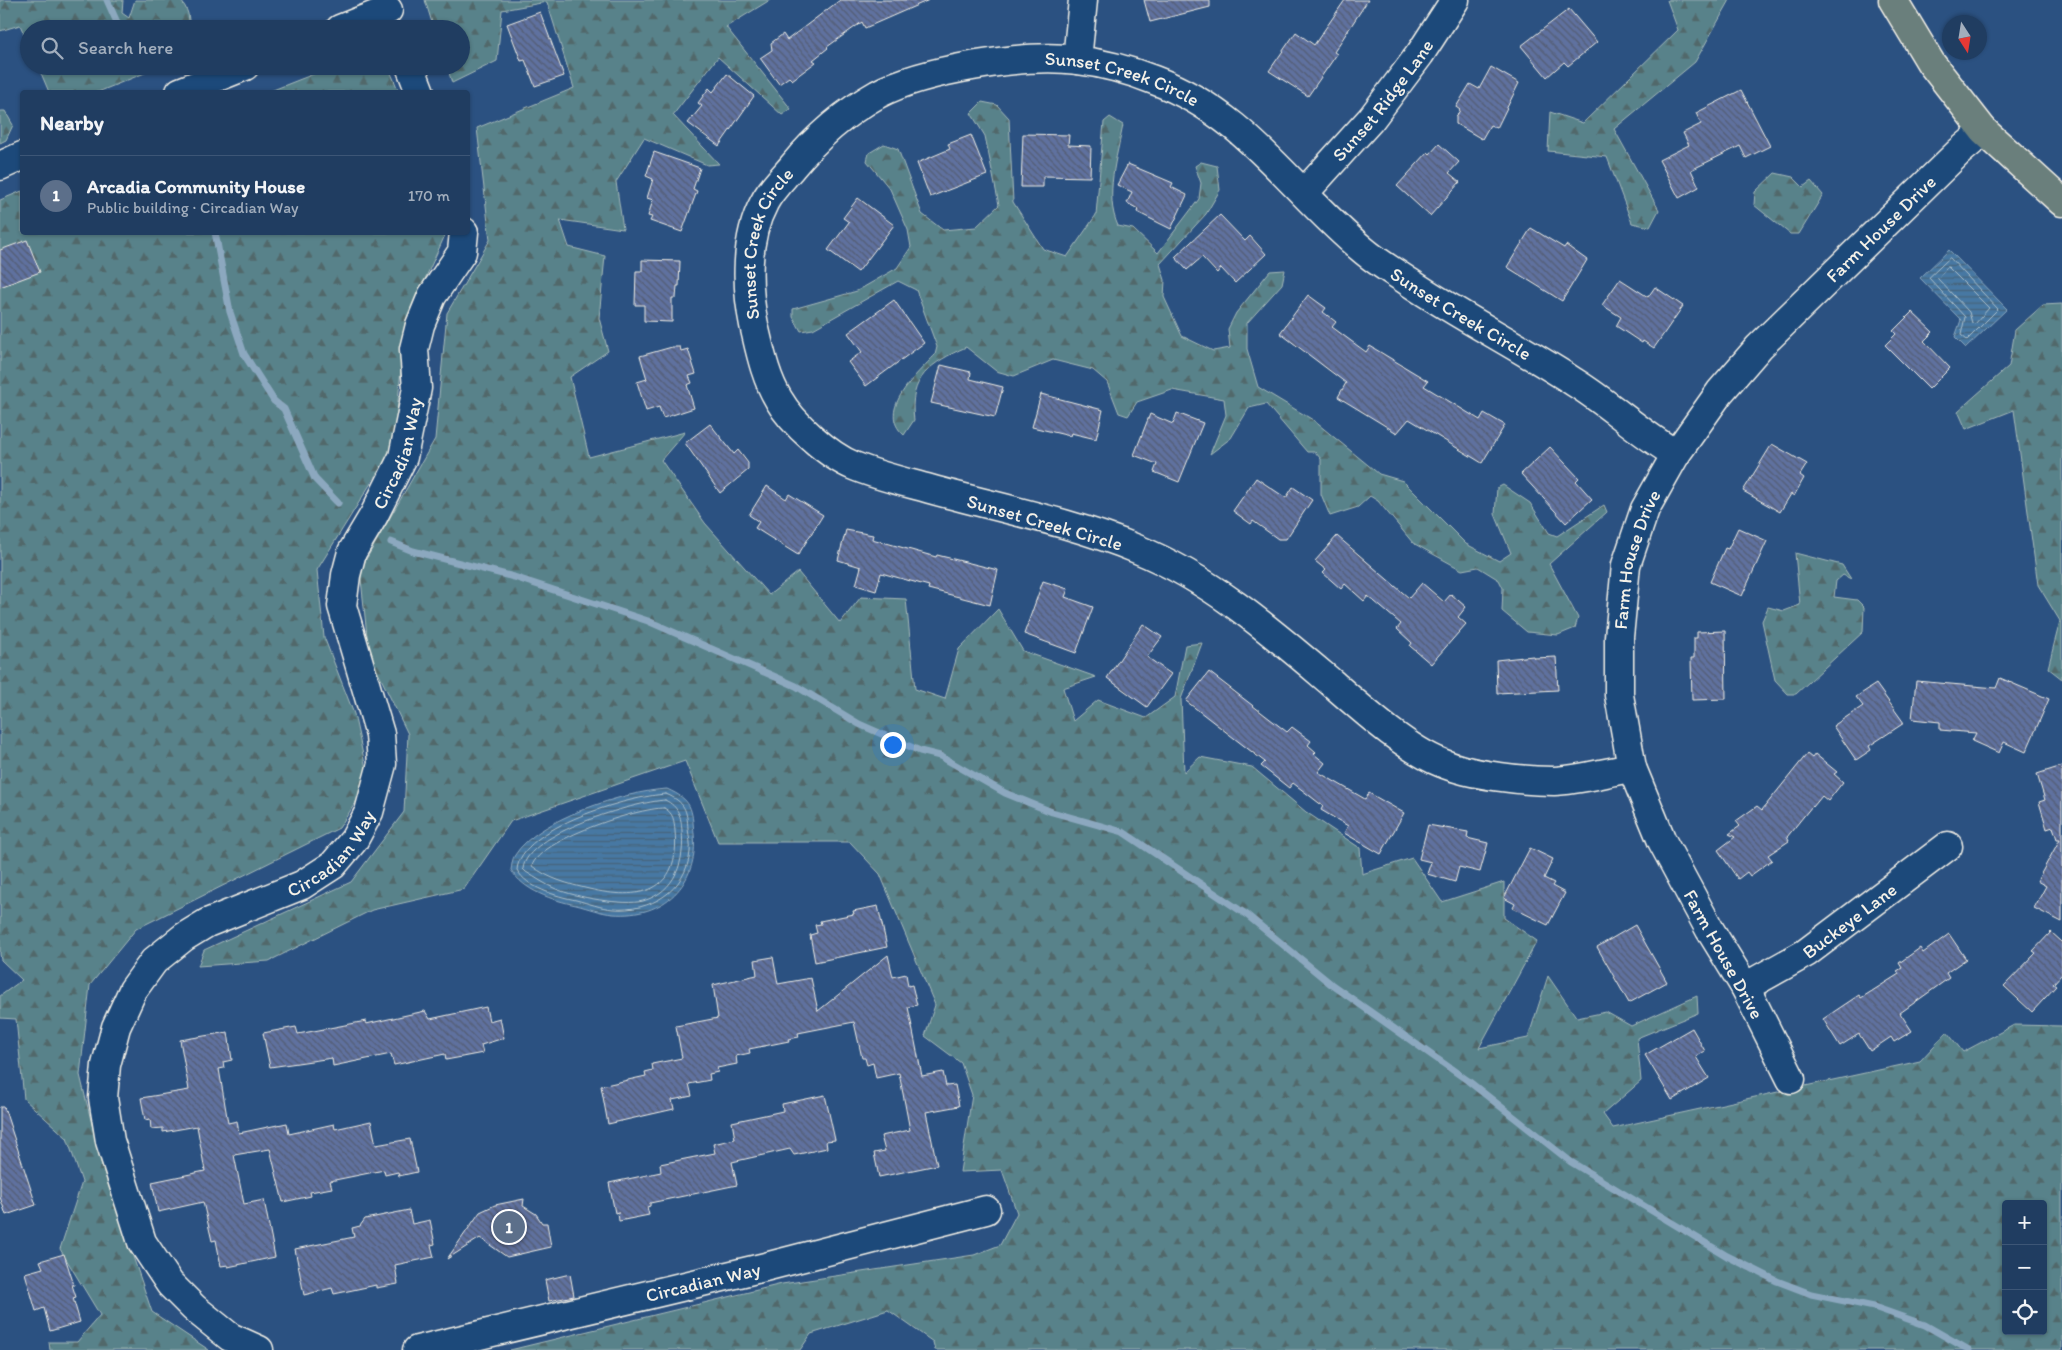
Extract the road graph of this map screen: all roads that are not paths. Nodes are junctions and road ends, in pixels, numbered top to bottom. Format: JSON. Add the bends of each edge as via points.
{"nodes":[{"id":1,"x":1082,"y":0,"type":"edge"},
{"id":2,"x":1455,"y":0,"type":"edge"},
{"id":3,"x":1892,"y":0,"type":"edge"},
{"id":4,"x":389,"y":13,"type":"edge"},
{"id":5,"x":368,"y":20,"type":"edge"},
{"id":6,"x":1077,"y":60,"type":"junction"},
{"id":7,"x":222,"y":75,"type":"edge"},
{"id":8,"x":413,"y":75,"type":"edge"},
{"id":9,"x":185,"y":90,"type":"edge"},
{"id":10,"x":419,"y":90,"type":"edge"},
{"id":11,"x":1984,"y":131,"type":"junction"},
{"id":12,"x":20,"y":157,"type":"edge"},
{"id":13,"x":0,"y":166,"type":"edge"},
{"id":14,"x":1304,"y":193,"type":"junction"},
{"id":15,"x":2062,"y":202,"type":"edge"},
{"id":16,"x":464,"y":235,"type":"edge"},
{"id":17,"x":1676,"y":454,"type":"junction"},
{"id":18,"x":1632,"y":768,"type":"junction"},
{"id":19,"x":1948,"y":846,"type":"dead end"},
{"id":20,"x":1745,"y":987,"type":"junction"},
{"id":21,"x":1791,"y":1079,"type":"dead end"},
{"id":22,"x":986,"y":1210,"type":"dead end"},
{"id":23,"x":260,"y":1350,"type":"edge"},
{"id":24,"x":417,"y":1350,"type":"edge"}],
"edges":[{"from":1,"to":6,"type":"street"},
{"from":2,"to":14,"type":"street","name":"Sunset Ridge Lane","via":[[1420,54],[1371,119]]},
{"from":3,"to":11,"type":"main road","via":[[1931,63]]},
{"from":4,"to":5,"type":"street"},
{"from":6,"to":14,"type":"street","name":"Sunset Creek Circle","via":[[1153,79],[1197,100],[1235,126]]},
{"from":6,"to":18,"type":"street","name":"Sunset Creek Circle","via":[[1033,59],[988,64],[928,76],[881,92],[839,121],[803,154],[764,201],[752,239],[748,297],[762,362],[780,402],[807,433],[849,465],[1086,531],[1140,550],[1193,578],[1256,619],[1393,733],[1442,763],[1497,776],[1556,781]]},
{"from":7,"to":9,"type":"street"},
{"from":8,"to":10,"type":"street"},
{"from":11,"to":15,"type":"main road"},
{"from":11,"to":17,"type":"street","name":"Farm House Drive","via":[[1759,347],[1720,392]]},
{"from":12,"to":13,"type":"street"},
{"from":14,"to":17,"type":"street","name":"Sunset Creek Circle","via":[[1364,252],[1455,313],[1578,384],[1650,439]]},
{"from":16,"to":23,"type":"street","name":"Circadian Way","via":[[462,252],[432,296],[420,325],[414,349],[417,388],[403,456],[352,552],[346,575],[342,606],[380,734],[382,764],[369,812],[354,840],[333,865],[302,885],[207,923],[184,936],[154,961],[133,990],[116,1027],[106,1065],[103,1098],[110,1141],[142,1242],[170,1284],[194,1308],[230,1337]]},
{"from":17,"to":18,"type":"street","name":"Farm House Drive","via":[[1645,509],[1626,565],[1619,637],[1619,695]]},
{"from":18,"to":20,"type":"street","name":"Farm House Drive","via":[[1662,841]]},
{"from":19,"to":20,"type":"street","name":"Buckeye Lane","via":[[1806,953]]},
{"from":20,"to":21,"type":"street","name":"Farm House Drive"},
{"from":22,"to":24,"type":"street","name":"Circadian Way","via":[[765,1267]]}]}
